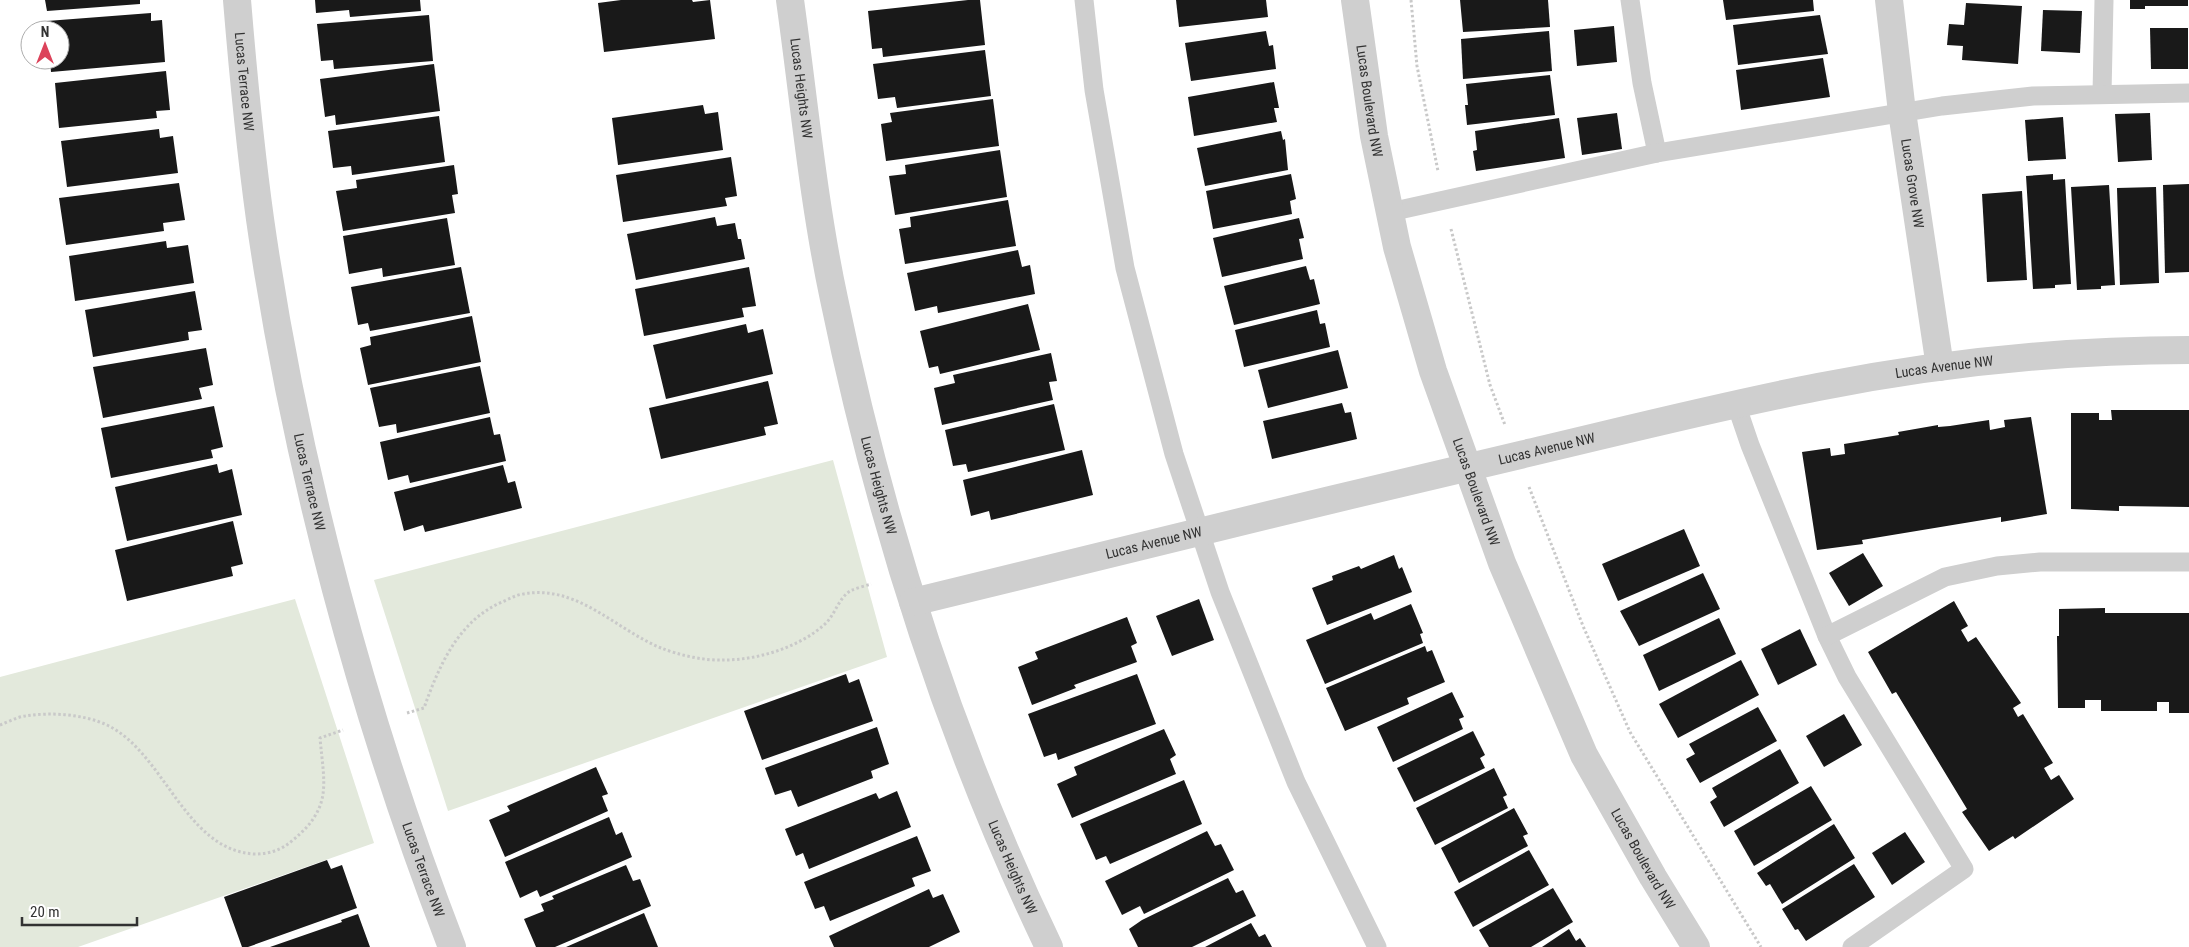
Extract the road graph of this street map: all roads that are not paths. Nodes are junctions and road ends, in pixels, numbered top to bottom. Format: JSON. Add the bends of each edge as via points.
{"nodes":[{"id":1,"x":237,"y":0,"type":"edge"},
{"id":2,"x":790,"y":0,"type":"edge"},
{"id":3,"x":1084,"y":0,"type":"edge"},
{"id":4,"x":1355,"y":0,"type":"edge"},
{"id":5,"x":1630,"y":0,"type":"edge"},
{"id":6,"x":1889,"y":0,"type":"edge"},
{"id":7,"x":2104,"y":0,"type":"edge"},
{"id":8,"x":2189,"y":93,"type":"edge"},
{"id":9,"x":2102,"y":94,"type":"junction"},
{"id":10,"x":1902,"y":112,"type":"junction"},
{"id":11,"x":1657,"y":154,"type":"junction"},
{"id":12,"x":1390,"y":212,"type":"junction"},
{"id":13,"x":2189,"y":350,"type":"edge"},
{"id":14,"x":1940,"y":368,"type":"junction"},
{"id":15,"x":1736,"y":404,"type":"junction"},
{"id":16,"x":1469,"y":467,"type":"junction"},
{"id":17,"x":1200,"y":530,"type":"junction"},
{"id":18,"x":2189,"y":562,"type":"edge"},
{"id":19,"x":913,"y":602,"type":"junction"},
{"id":20,"x":1827,"y":636,"type":"junction"},
{"id":21,"x":452,"y":947,"type":"edge"},
{"id":22,"x":1049,"y":947,"type":"edge"},
{"id":23,"x":1377,"y":947,"type":"edge"},
{"id":24,"x":1696,"y":947,"type":"edge"},
{"id":25,"x":1852,"y":947,"type":"edge"}],
"edges":[{"from":1,"to":21,"type":"street","name":"Lucas Terrace NW","via":[[260,220],[304,454],[341,610],[374,721]]},
{"from":2,"to":19,"type":"street","name":"Lucas Heights NW","via":[[833,297],[889,527]]},
{"from":3,"to":17,"type":"lane","via":[[1094,90],[1125,268],[1174,454]]},
{"from":4,"to":12,"type":"street","name":"Lucas Boulevard NW","via":[[1374,136]]},
{"from":5,"to":11,"type":"lane","via":[[1642,83]]},
{"from":6,"to":10,"type":"street","name":"Lucas Grove NW"},
{"from":7,"to":9,"type":"lane"},
{"from":8,"to":9,"type":"lane"},
{"from":9,"to":10,"type":"lane","via":[[2033,96]]},
{"from":10,"to":11,"type":"lane"},
{"from":10,"to":14,"type":"street","name":"Lucas Grove NW"},
{"from":11,"to":12,"type":"lane"},
{"from":12,"to":16,"type":"street","name":"Lucas Boulevard NW","via":[[1432,371]]},
{"from":13,"to":14,"type":"street","name":"Lucas Avenue NW","via":[[2102,351]]},
{"from":14,"to":15,"type":"street","name":"Lucas Avenue NW"},
{"from":15,"to":16,"type":"street","name":"Lucas Avenue NW"},
{"from":15,"to":20,"type":"lane"},
{"from":16,"to":17,"type":"street","name":"Lucas Avenue NW"},
{"from":16,"to":24,"type":"street","name":"Lucas Boulevard NW","via":[[1502,563],[1584,755]]},
{"from":17,"to":19,"type":"street","name":"Lucas Avenue NW"},
{"from":17,"to":23,"type":"lane","via":[[1220,592],[1296,782]]},
{"from":18,"to":20,"type":"lane","via":[[2040,562],[1997,566],[1945,577]]},
{"from":19,"to":22,"type":"street","name":"Lucas Heights NW","via":[[978,785]]},
{"from":20,"to":25,"type":"lane","via":[[1847,677],[1964,869]]}]}
